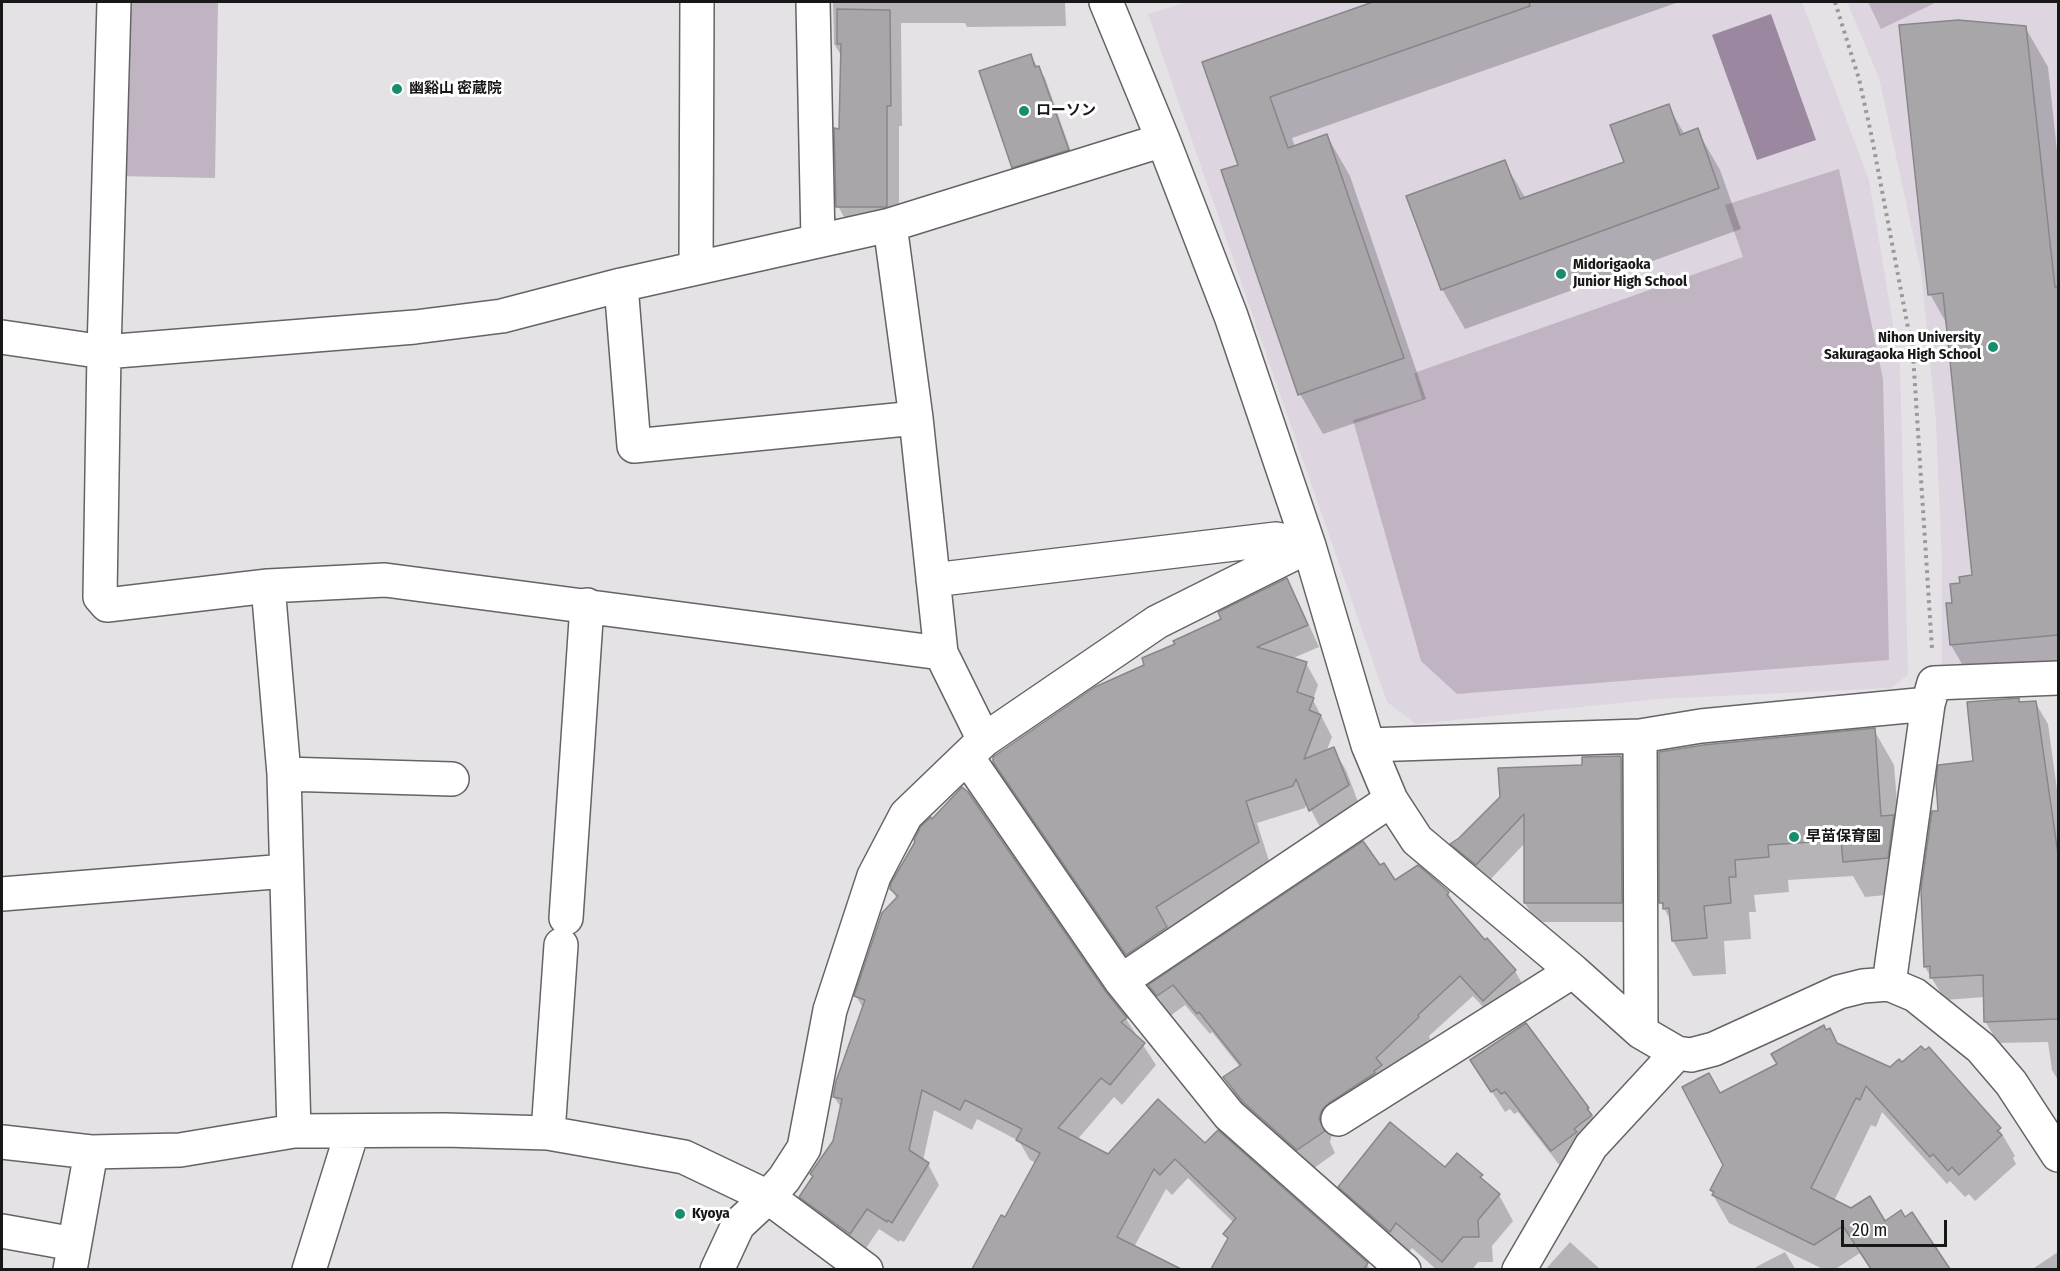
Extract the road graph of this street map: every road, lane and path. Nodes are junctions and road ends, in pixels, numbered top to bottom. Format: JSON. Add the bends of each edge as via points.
{"nodes":[{"id":1,"x":114,"y":2,"type":"edge"},
{"id":2,"x":697,"y":2,"type":"edge"},
{"id":3,"x":813,"y":2,"type":"edge"},
{"id":4,"x":1835,"y":2,"type":"edge"},
{"id":5,"x":1112,"y":3,"type":"edge"},
{"id":6,"x":1163,"y":140,"type":"junction"},
{"id":7,"x":890,"y":225,"type":"junction"},
{"id":8,"x":818,"y":240,"type":"junction"},
{"id":9,"x":696,"y":268,"type":"junction"},
{"id":10,"x":621,"y":285,"type":"junction"},
{"id":11,"x":2,"y":337,"type":"edge"},
{"id":12,"x":104,"y":352,"type":"junction"},
{"id":13,"x":916,"y":418,"type":"junction"},
{"id":14,"x":1310,"y":546,"type":"junction"},
{"id":15,"x":933,"y":580,"type":"junction"},
{"id":16,"x":268,"y":586,"type":"junction"},
{"id":17,"x":587,"y":605,"type":"junction"},
{"id":18,"x":941,"y":653,"type":"junction"},
{"id":19,"x":2058,"y":678,"type":"edge"},
{"id":20,"x":1931,"y":694,"type":"junction"},
{"id":21,"x":1640,"y":736,"type":"junction"},
{"id":22,"x":1368,"y":745,"type":"junction"},
{"id":23,"x":975,"y":748,"type":"junction"},
{"id":24,"x":284,"y":774,"type":"junction"},
{"id":25,"x":452,"y":779,"type":"dead end"},
{"id":26,"x":1391,"y":800,"type":"junction"},
{"id":27,"x":286,"y":872,"type":"junction"},
{"id":28,"x":2,"y":894,"type":"edge"},
{"id":29,"x":1573,"y":970,"type":"junction"},
{"id":30,"x":1121,"y":981,"type":"junction"},
{"id":31,"x":1889,"y":984,"type":"junction"},
{"id":32,"x":1641,"y":1032,"type":"junction"},
{"id":33,"x":1677,"y":1053,"type":"junction"},
{"id":34,"x":1338,"y":1119,"type":"dead end"},
{"id":35,"x":294,"y":1131,"type":"junction"},
{"id":36,"x":352,"y":1132,"type":"junction"},
{"id":37,"x":548,"y":1133,"type":"junction"},
{"id":38,"x":2,"y":1142,"type":"edge"},
{"id":39,"x":2056,"y":1147,"type":"edge"},
{"id":40,"x":91,"y":1152,"type":"junction"},
{"id":41,"x":768,"y":1197,"type":"junction"},
{"id":42,"x":2,"y":1230,"type":"edge"},
{"id":43,"x":72,"y":1257,"type":"edge"},
{"id":44,"x":309,"y":1269,"type":"edge"},
{"id":45,"x":717,"y":1269,"type":"edge"},
{"id":46,"x":866,"y":1269,"type":"edge"},
{"id":47,"x":1404,"y":1269,"type":"edge"},
{"id":48,"x":1519,"y":1269,"type":"edge"}],
"edges":[{"from":1,"to":12,"type":"street"},
{"from":2,"to":9,"type":"street"},
{"from":3,"to":8,"type":"street"},
{"from":4,"to":20,"type":"path","via":[[1859,79],[1913,354]]},
{"from":5,"to":6,"type":"street"},
{"from":6,"to":7,"type":"street"},
{"from":6,"to":14,"type":"street","via":[[1231,316]]},
{"from":7,"to":8,"type":"street"},
{"from":7,"to":13,"type":"street"},
{"from":8,"to":9,"type":"street"},
{"from":9,"to":10,"type":"street"},
{"from":10,"to":12,"type":"street","via":[[480,319]]},
{"from":10,"to":13,"type":"street","via":[[634,446]]},
{"from":11,"to":12,"type":"street"},
{"from":12,"to":16,"type":"street","via":[[100,597],[107,604]]},
{"from":13,"to":15,"type":"street"},
{"from":14,"to":15,"type":"street","via":[[1276,539]]},
{"from":14,"to":22,"type":"street"},
{"from":14,"to":23,"type":"street","via":[[1157,622]]},
{"from":15,"to":18,"type":"street"},
{"from":16,"to":17,"type":"street","via":[[384,580]]},
{"from":16,"to":24,"type":"street"},
{"from":17,"to":18,"type":"street"},
{"from":17,"to":37,"type":"street"},
{"from":18,"to":23,"type":"street"},
{"from":19,"to":20,"type":"street"},
{"from":20,"to":21,"type":"street"},
{"from":20,"to":31,"type":"street"},
{"from":21,"to":22,"type":"street"},
{"from":21,"to":32,"type":"street"},
{"from":22,"to":26,"type":"street"},
{"from":23,"to":30,"type":"street"},
{"from":23,"to":41,"type":"street","via":[[906,815],[874,876],[830,1010],[804,1148]]},
{"from":24,"to":25,"type":"street"},
{"from":24,"to":27,"type":"street"},
{"from":26,"to":29,"type":"street","via":[[1417,840]]},
{"from":26,"to":30,"type":"street"},
{"from":27,"to":28,"type":"street"},
{"from":27,"to":35,"type":"street"},
{"from":29,"to":32,"type":"street"},
{"from":29,"to":34,"type":"street"},
{"from":30,"to":47,"type":"street","via":[[1229,1115]]},
{"from":31,"to":33,"type":"street","via":[[1839,992],[1714,1049],[1691,1055]]},
{"from":31,"to":39,"type":"street","via":[[1915,995],[1981,1048]]},
{"from":32,"to":33,"type":"street"},
{"from":33,"to":48,"type":"street","via":[[1591,1146]]},
{"from":35,"to":36,"type":"street"},
{"from":35,"to":40,"type":"street","via":[[180,1150]]},
{"from":36,"to":37,"type":"street"},
{"from":36,"to":44,"type":"street"},
{"from":37,"to":41,"type":"street","via":[[684,1157]]},
{"from":38,"to":40,"type":"street"},
{"from":40,"to":43,"type":"street"},
{"from":41,"to":45,"type":"street","via":[[738,1225]]},
{"from":41,"to":46,"type":"street"},
{"from":42,"to":43,"type":"street"}]}
